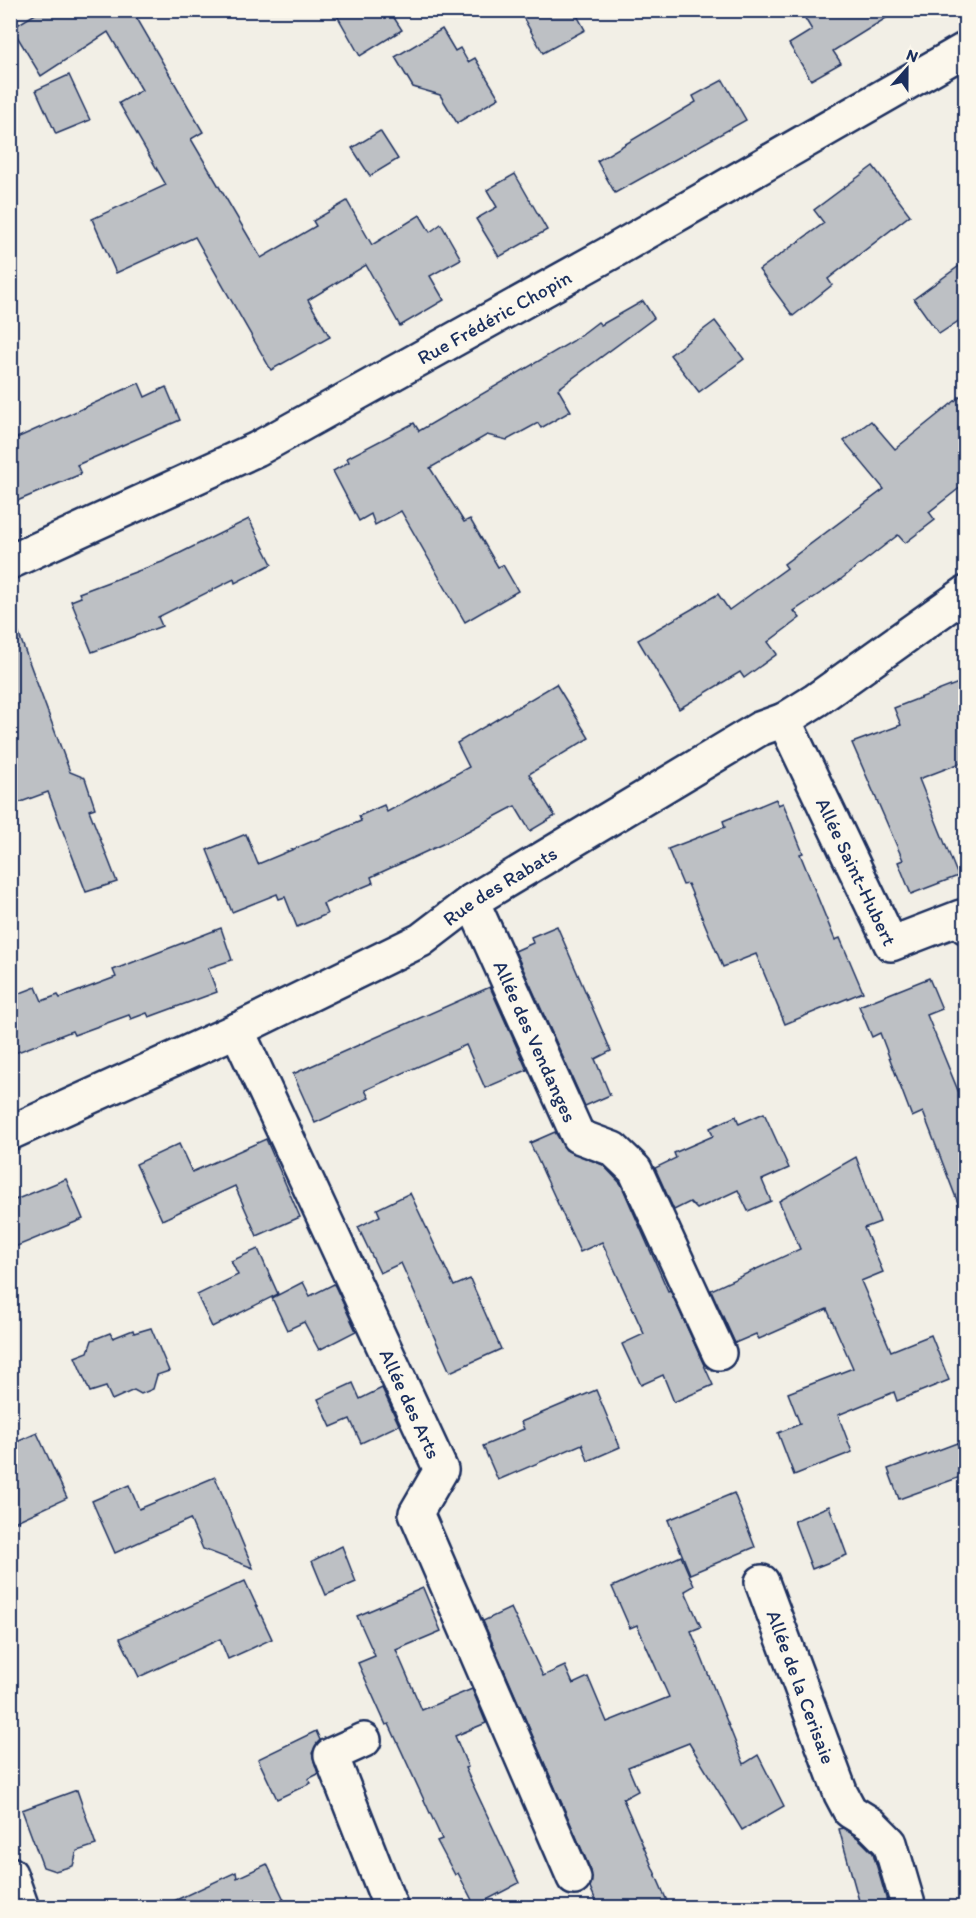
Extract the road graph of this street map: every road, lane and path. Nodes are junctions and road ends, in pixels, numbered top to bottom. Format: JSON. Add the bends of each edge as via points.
{"nodes":[{"id":1,"x":966,"y":49,"type":"edge"},
{"id":2,"x":10,"y":562,"type":"edge"},
{"id":3,"x":966,"y":593,"type":"edge"},
{"id":4,"x":784,"y":720,"type":"junction"},
{"id":5,"x":472,"y":900,"type":"junction"},
{"id":6,"x":966,"y":927,"type":"edge"},
{"id":7,"x":237,"y":1030,"type":"junction"},
{"id":8,"x":10,"y":1133,"type":"edge"},
{"id":9,"x":719,"y":1353,"type":"dead end"},
{"id":10,"x":762,"y":1581,"type":"dead end"},
{"id":11,"x":364,"y":1740,"type":"dead end"},
{"id":12,"x":10,"y":1874,"type":"edge"},
{"id":13,"x":574,"y":1878,"type":"dead end"},
{"id":14,"x":22,"y":1908,"type":"edge"},
{"id":15,"x":391,"y":1908,"type":"edge"},
{"id":16,"x":909,"y":1908,"type":"edge"}],
"edges":[{"from":1,"to":2,"type":"street","name":"Rue Frédéric Chopin","via":[[257,449]]},
{"from":3,"to":4,"type":"street","name":"Rue des Rabats"},
{"from":4,"to":5,"type":"street","name":"Rue des Rabats","via":[[759,729]]},
{"from":4,"to":6,"type":"street","name":"Allée Saint-Hubert","via":[[891,944],[962,917]]},
{"from":5,"to":7,"type":"street","name":"Rue des Rabats","via":[[421,940]]},
{"from":5,"to":9,"type":"street","name":"Allée des Vendanges","via":[[578,1136],[613,1149],[635,1170]]},
{"from":7,"to":8,"type":"street","name":"Rue des Rabats"},
{"from":7,"to":13,"type":"street","name":"Allée des Arts","via":[[441,1470],[416,1514]]},
{"from":10,"to":16,"type":"street","name":"Allée de la Cerisaie","via":[[841,1794],[850,1811],[890,1843]]},
{"from":11,"to":15,"type":"street","via":[[331,1755]]},
{"from":12,"to":14,"type":"street"}]}
